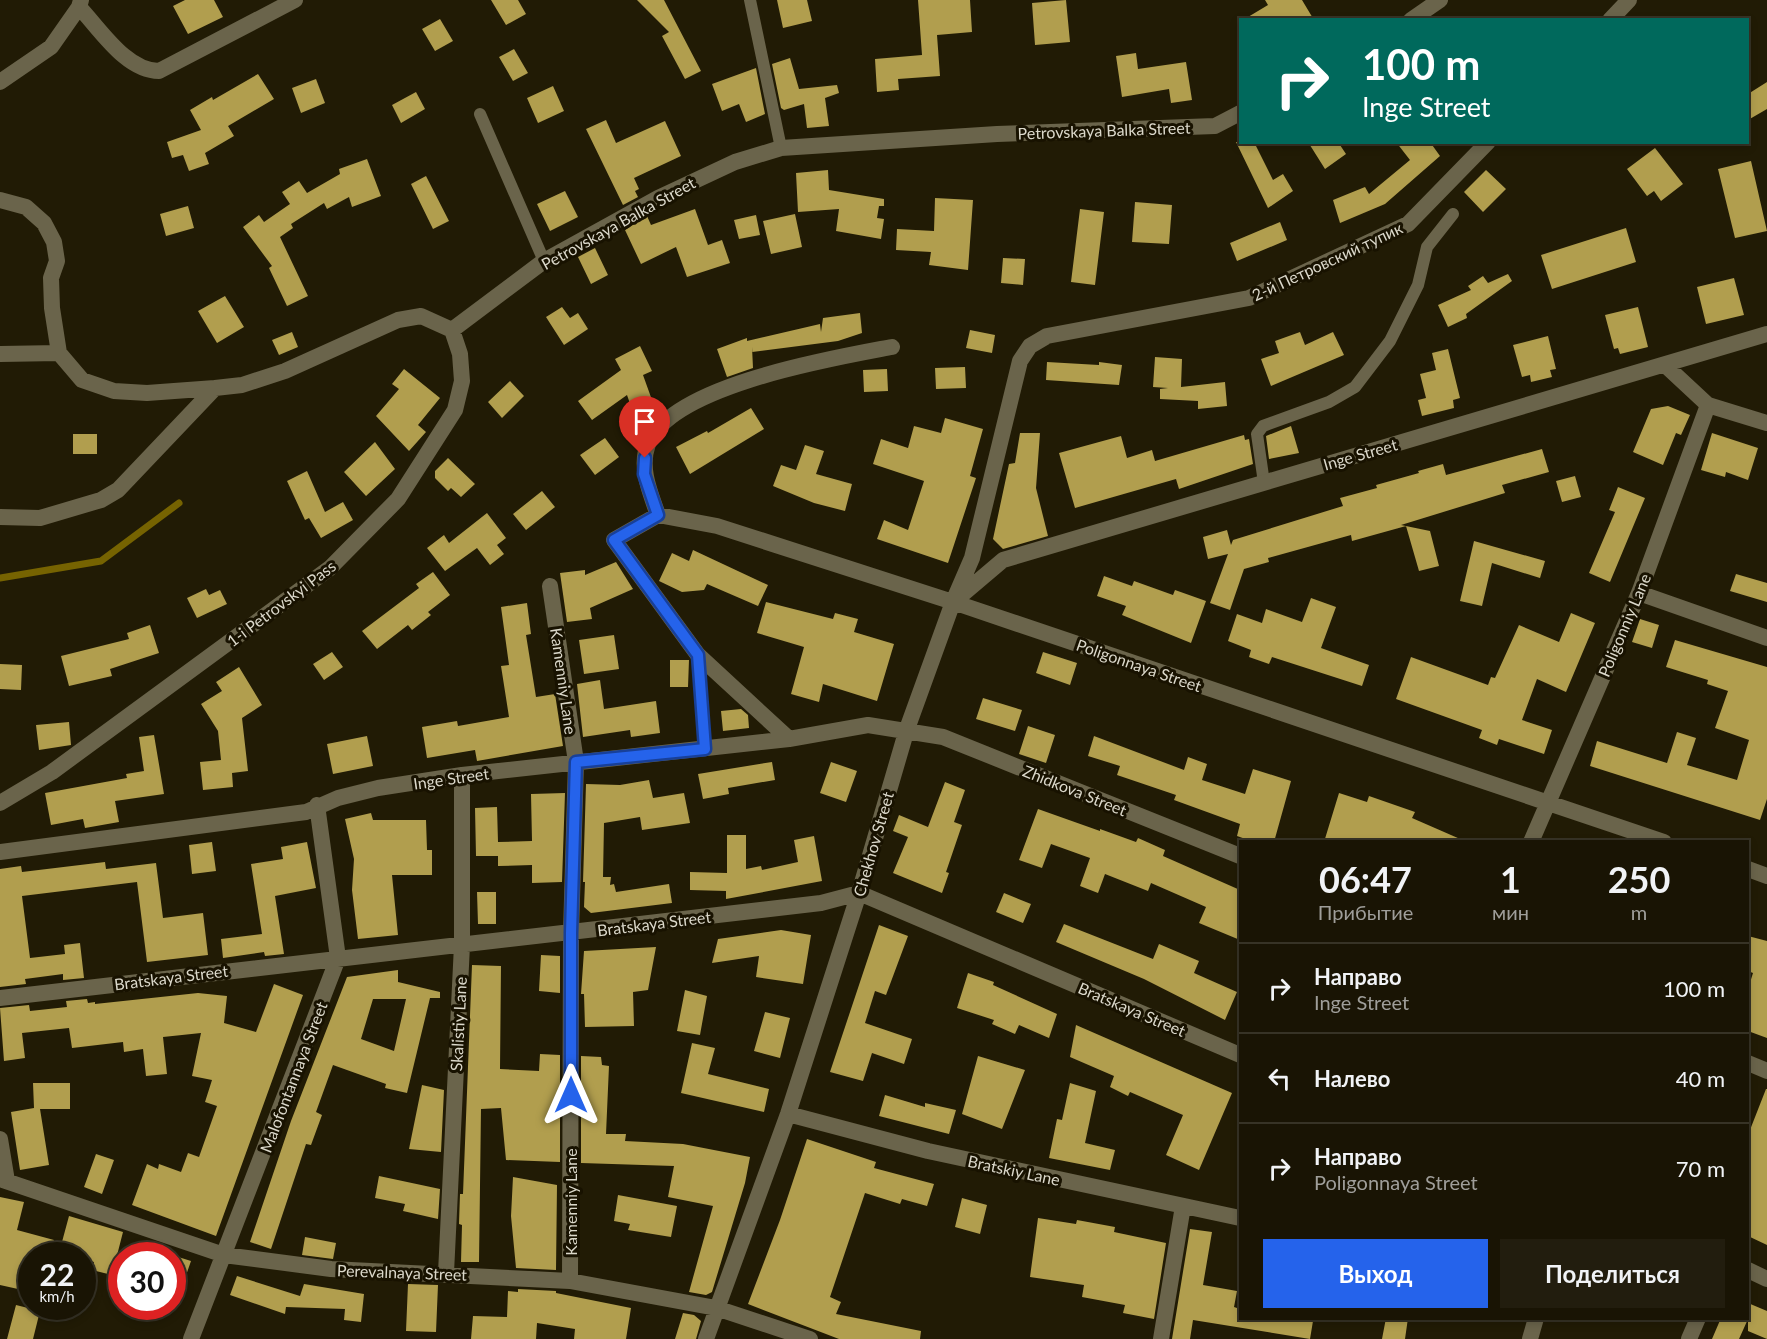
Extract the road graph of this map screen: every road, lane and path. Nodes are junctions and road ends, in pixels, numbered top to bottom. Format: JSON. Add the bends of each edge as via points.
{"nodes":[{"id":1,"x":295,"y":0,"type":"edge"},
{"id":2,"x":750,"y":0,"type":"edge"},
{"id":3,"x":1440,"y":0,"type":"edge"},
{"id":4,"x":1629,"y":0,"type":"edge"},
{"id":5,"x":80,"y":4,"type":"edge"},
{"id":6,"x":1414,"y":18,"type":"edge"},
{"id":7,"x":1612,"y":18,"type":"edge"},
{"id":8,"x":0,"y":82,"type":"edge"},
{"id":9,"x":480,"y":114,"type":"dead end"},
{"id":10,"x":1239,"y":114,"type":"edge"},
{"id":11,"x":1486,"y":144,"type":"edge"},
{"id":12,"x":781,"y":148,"type":"junction"},
{"id":13,"x":0,"y":200,"type":"edge"},
{"id":14,"x":1453,"y":214,"type":"dead end"},
{"id":15,"x":544,"y":261,"type":"junction"},
{"id":16,"x":452,"y":330,"type":"junction"},
{"id":17,"x":1767,"y":334,"type":"edge"},
{"id":18,"x":1030,"y":346,"type":"joint"},
{"id":19,"x":892,"y":347,"type":"dead end"},
{"id":20,"x":59,"y":353,"type":"junction"},
{"id":21,"x":0,"y":354,"type":"edge"},
{"id":22,"x":1665,"y":365,"type":"junction"},
{"id":23,"x":216,"y":388,"type":"junction"},
{"id":24,"x":1708,"y":405,"type":"junction"},
{"id":25,"x":1767,"y":423,"type":"edge"},
{"id":26,"x":1264,"y":483,"type":"junction"},
{"id":27,"x":658,"y":515,"type":"junction"},
{"id":28,"x":0,"y":517,"type":"edge"},
{"id":29,"x":550,"y":586,"type":"dead end"},
{"id":30,"x":1639,"y":593,"type":"junction"},
{"id":31,"x":953,"y":602,"type":"junction"},
{"id":32,"x":1767,"y":638,"type":"edge"},
{"id":33,"x":698,"y":655,"type":"junction"},
{"id":34,"x":907,"y":729,"type":"junction"},
{"id":35,"x":789,"y":739,"type":"junction"},
{"id":36,"x":705,"y":749,"type":"junction"},
{"id":37,"x":576,"y":762,"type":"junction"},
{"id":38,"x":462,"y":775,"type":"junction"},
{"id":39,"x":0,"y":803,"type":"edge"},
{"id":40,"x":1547,"y":803,"type":"junction"},
{"id":41,"x":317,"y":805,"type":"junction"},
{"id":42,"x":1532,"y":840,"type":"edge"},
{"id":43,"x":1658,"y":840,"type":"edge"},
{"id":44,"x":0,"y":852,"type":"edge"},
{"id":45,"x":1239,"y":856,"type":"edge"},
{"id":46,"x":1749,"y":869,"type":"edge"},
{"id":47,"x":1767,"y":876,"type":"edge"},
{"id":48,"x":859,"y":892,"type":"junction"},
{"id":49,"x":571,"y":933,"type":"junction"},
{"id":50,"x":462,"y":945,"type":"junction"},
{"id":51,"x":338,"y":958,"type":"junction"},
{"id":52,"x":0,"y":998,"type":"edge"},
{"id":53,"x":1239,"y":1055,"type":"edge"},
{"id":54,"x":1749,"y":1063,"type":"edge"},
{"id":55,"x":1767,"y":1071,"type":"edge"},
{"id":56,"x":788,"y":1114,"type":"junction"},
{"id":57,"x":0,"y":1139,"type":"edge"},
{"id":58,"x":4,"y":1180,"type":"edge"},
{"id":59,"x":1183,"y":1206,"type":"junction"},
{"id":60,"x":1239,"y":1218,"type":"edge"},
{"id":61,"x":224,"y":1255,"type":"junction"},
{"id":62,"x":1749,"y":1270,"type":"edge"},
{"id":63,"x":446,"y":1273,"type":"junction"},
{"id":64,"x":1767,"y":1279,"type":"edge"},
{"id":65,"x":570,"y":1281,"type":"junction"},
{"id":66,"x":716,"y":1308,"type":"junction"},
{"id":67,"x":1535,"y":1320,"type":"edge"},
{"id":68,"x":1697,"y":1320,"type":"edge"},
{"id":69,"x":191,"y":1339,"type":"edge"},
{"id":70,"x":706,"y":1339,"type":"edge"},
{"id":71,"x":810,"y":1339,"type":"edge"},
{"id":72,"x":1161,"y":1339,"type":"edge"},
{"id":73,"x":1530,"y":1339,"type":"edge"},
{"id":74,"x":1689,"y":1339,"type":"edge"}],
"edges":[{"from":1,"to":5,"type":"street","via":[[159,71],[146,71],[131,62]]},
{"from":2,"to":12,"type":"lane"},
{"from":3,"to":6,"type":"street"},
{"from":4,"to":7,"type":"street"},
{"from":5,"to":8,"type":"street","via":[[51,47]]},
{"from":9,"to":15,"type":"lane"},
{"from":10,"to":12,"type":"street","name":"Petrovskaya Balka Street","via":[[1215,126],[997,134]]},
{"from":11,"to":18,"type":"street","name":"2-й Петровский тупик","via":[[1408,224],[1249,298],[1047,336]]},
{"from":12,"to":15,"type":"street","name":"Petrovskaya Balka Street","via":[[735,162],[658,198]]},
{"from":13,"to":20,"type":"street","via":[[26,207],[44,223],[54,242],[57,261],[51,278],[52,308]]},
{"from":14,"to":26,"type":"lane","via":[[1427,247],[1418,285],[1390,341],[1355,387],[1329,402],[1263,426],[1257,434]]},
{"from":15,"to":16,"type":"street","name":"Petrovskaya Balka Street"},
{"from":16,"to":23,"type":"street","via":[[421,316],[398,320],[285,371],[242,385]]},
{"from":16,"to":39,"type":"street","name":"1-i Petrovskyi Pass","via":[[460,354],[462,381],[455,410],[398,499],[330,568],[52,772]]},
{"from":17,"to":22,"type":"street","name":"Inge Street"},
{"from":18,"to":31,"type":"street","name":"Chekhov Street","via":[[1020,361],[972,558]]},
{"from":19,"to":27,"type":"street","via":[[816,361],[711,393],[673,417],[655,430],[645,458],[644,474]]},
{"from":20,"to":21,"type":"street"},
{"from":20,"to":23,"type":"street","via":[[82,381],[114,391]]},
{"from":22,"to":24,"type":"street"},
{"from":22,"to":26,"type":"street","name":"Inge Street"},
{"from":23,"to":28,"type":"street","via":[[118,490],[101,500],[40,518]]},
{"from":24,"to":25,"type":"street"},
{"from":24,"to":30,"type":"street","name":"Poligonniy Lane"},
{"from":26,"to":31,"type":"street","name":"Inge Street","via":[[1003,560]]},
{"from":27,"to":31,"type":"street","name":"Poligonnaya Street","via":[[717,526]]},
{"from":27,"to":33,"type":"street","via":[[614,540]]},
{"from":29,"to":37,"type":"street","name":"Kamenniy Lane"},
{"from":30,"to":32,"type":"street"},
{"from":30,"to":40,"type":"street","name":"Poligonniy Lane"},
{"from":31,"to":34,"type":"street","name":"Chekhov Street"},
{"from":31,"to":40,"type":"street","name":"Poligonnaya Street"},
{"from":33,"to":35,"type":"street"},
{"from":33,"to":36,"type":"lane"},
{"from":34,"to":35,"type":"street","name":"Inge Street","via":[[868,725]]},
{"from":34,"to":45,"type":"street","name":"Zhidkova Street","via":[[944,737]]},
{"from":34,"to":48,"type":"street","name":"Chekhov Street"},
{"from":35,"to":36,"type":"street","name":"Inge Street"},
{"from":36,"to":37,"type":"street","name":"Inge Street"},
{"from":37,"to":38,"type":"street","name":"Inge Street"},
{"from":37,"to":49,"type":"street","name":"Kamenniy Lane"},
{"from":38,"to":41,"type":"street","name":"Inge Street","via":[[378,788]]},
{"from":38,"to":50,"type":"street","name":"Skalistiy Lane"},
{"from":40,"to":42,"type":"street","name":"Poligonniy Lane"},
{"from":40,"to":43,"type":"street","name":"Poligonnaya Street"},
{"from":41,"to":44,"type":"street","name":"Inge Street","via":[[306,812]]},
{"from":41,"to":51,"type":"street","name":"Malofontannaya Street"},
{"from":46,"to":47,"type":"street"},
{"from":48,"to":49,"type":"street","name":"Bratskaya Street","via":[[821,903]]},
{"from":48,"to":53,"type":"street","name":"Bratskaya Street"},
{"from":48,"to":56,"type":"street","name":"Chekhov Street"},
{"from":49,"to":50,"type":"street","name":"Bratskaya Street"},
{"from":49,"to":65,"type":"street","name":"Kamenniy Lane"},
{"from":50,"to":51,"type":"street","name":"Bratskaya Street"},
{"from":50,"to":63,"type":"street","name":"Skalistiy Lane"},
{"from":51,"to":52,"type":"street","name":"Bratskaya Street"},
{"from":51,"to":61,"type":"street","name":"Malofontannaya Street"},
{"from":54,"to":55,"type":"street"},
{"from":56,"to":59,"type":"street","name":"Bratskiy Lane","via":[[928,1151]]},
{"from":56,"to":66,"type":"street","name":"Chekhov Street"},
{"from":57,"to":58,"type":"street"},
{"from":58,"to":61,"type":"street","name":"Perevalnaya Street"},
{"from":59,"to":60,"type":"street","name":"Bratskiy Lane"},
{"from":59,"to":72,"type":"street"},
{"from":61,"to":63,"type":"street","name":"Perevalnaya Street","via":[[331,1269]]},
{"from":61,"to":69,"type":"street","name":"Malofontannaya Street"},
{"from":62,"to":64,"type":"street"},
{"from":63,"to":65,"type":"street","name":"Perevalnaya Street"},
{"from":65,"to":66,"type":"street","name":"Perevalnaya Street"},
{"from":66,"to":70,"type":"street","name":"Chekhov Street"},
{"from":66,"to":71,"type":"street","name":"Perevalnaya Street"},
{"from":67,"to":73,"type":"street"},
{"from":68,"to":74,"type":"street"}]}
